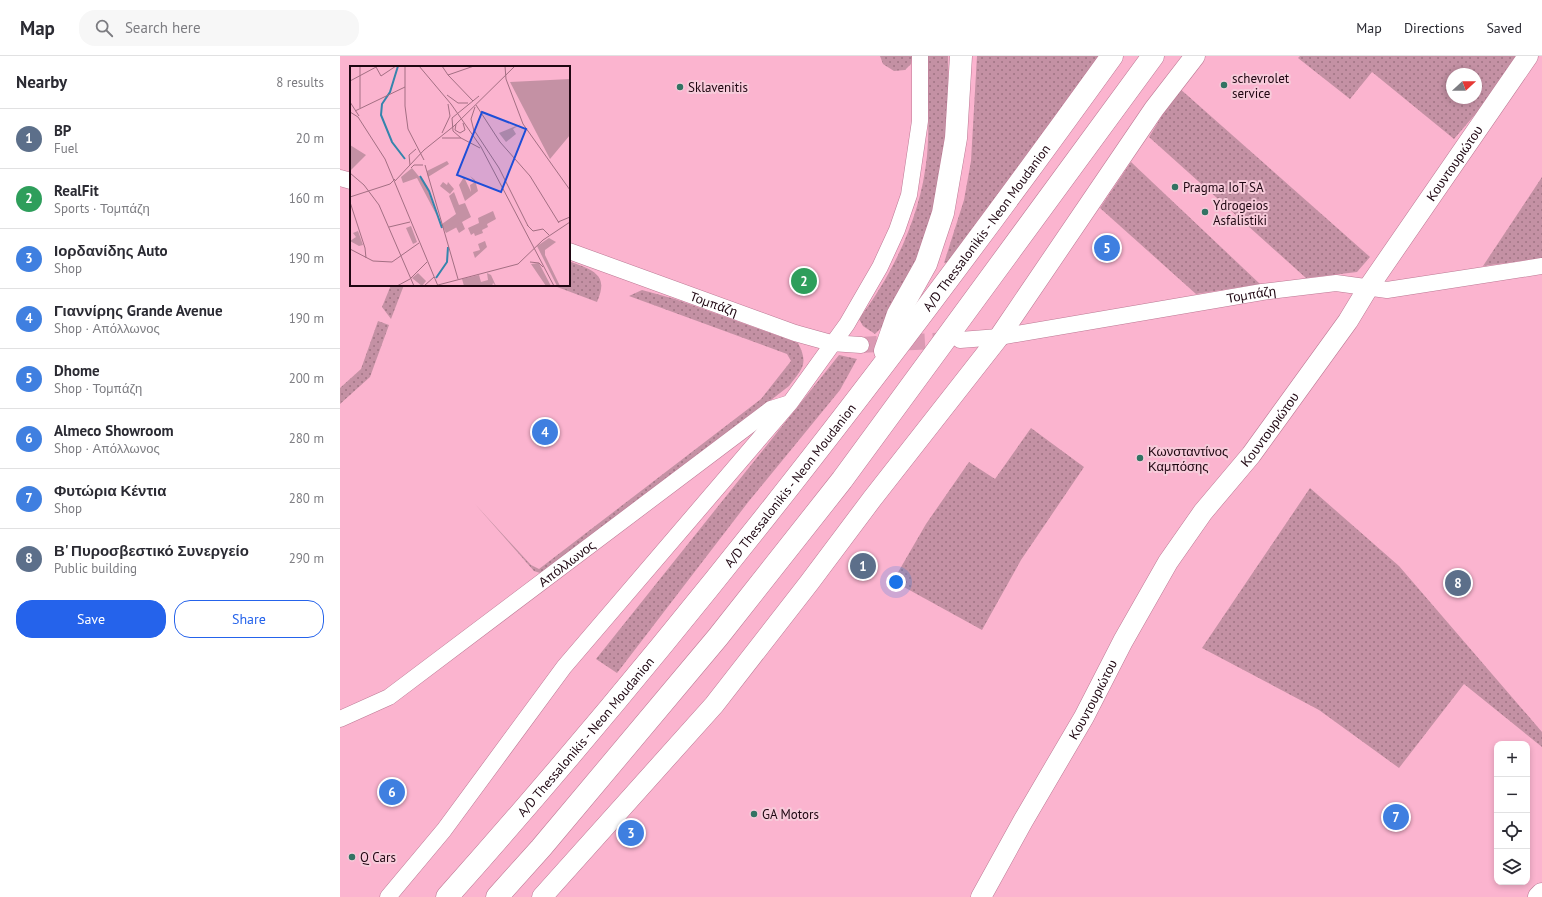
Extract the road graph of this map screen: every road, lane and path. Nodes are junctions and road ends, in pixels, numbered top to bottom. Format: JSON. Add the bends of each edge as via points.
{"nodes":[{"id":1,"x":920,"y":56,"type":"edge"},
{"id":2,"x":961,"y":56,"type":"edge"},
{"id":3,"x":1112,"y":56,"type":"edge"},
{"id":4,"x":1153,"y":56,"type":"edge"},
{"id":5,"x":1164,"y":56,"type":"edge"},
{"id":6,"x":1195,"y":56,"type":"edge"},
{"id":7,"x":1528,"y":56,"type":"edge"},
{"id":8,"x":1138,"y":79,"type":"junction"},
{"id":9,"x":340,"y":178,"type":"edge"},
{"id":10,"x":350,"y":181,"type":"edge"},
{"id":11,"x":570,"y":251,"type":"edge"},
{"id":12,"x":1542,"y":266,"type":"edge"},
{"id":13,"x":1368,"y":288,"type":"junction"},
{"id":14,"x":999,"y":337,"type":"junction"},
{"id":15,"x":960,"y":340,"type":"tunnel mouth"},
{"id":16,"x":832,"y":344,"type":"junction"},
{"id":17,"x":861,"y":345,"type":"tunnel mouth"},
{"id":18,"x":880,"y":369,"type":"junction"},
{"id":19,"x":790,"y":403,"type":"junction"},
{"id":20,"x":340,"y":719,"type":"edge"},
{"id":21,"x":1542,"y":894,"type":"edge"},
{"id":22,"x":388,"y":897,"type":"edge"},
{"id":23,"x":447,"y":897,"type":"edge"},
{"id":24,"x":498,"y":897,"type":"edge"},
{"id":25,"x":542,"y":897,"type":"edge"},
{"id":26,"x":981,"y":897,"type":"edge"},
{"id":27,"x":1539,"y":897,"type":"edge"}],
"edges":[{"from":1,"to":16,"type":"street","via":[[920,121],[909,195],[880,268],[847,324]]},
{"from":2,"to":18,"type":"main road","via":[[956,138],[944,214],[926,264],[898,314]]},
{"from":3,"to":18,"type":"main road","name":"A/D Thessalonikis - Neon Moudanion"},
{"from":4,"to":8,"type":"main road"},
{"from":5,"to":8,"type":"main road"},
{"from":6,"to":14,"type":"street","via":[[1154,109]]},
{"from":7,"to":13,"type":"street","name":"Κουντουριώτου"},
{"from":8,"to":24,"type":"main road","via":[[842,480],[718,637]]},
{"from":9,"to":10,"type":"street"},
{"from":11,"to":16,"type":"street","name":"Τομπάζη","via":[[700,300]]},
{"from":12,"to":13,"type":"street","name":"Τομπάζη","via":[[1393,289]]},
{"from":13,"to":14,"type":"street","name":"Τομπάζη","via":[[1336,283],[1262,292]]},
{"from":13,"to":26,"type":"street","name":"Κουντουριώτου","via":[[1348,321],[1251,455],[1202,512],[1168,562],[1084,717]]},
{"from":14,"to":15,"type":"street","name":"Τομπάζη"},
{"from":14,"to":25,"type":"street","via":[[714,705]]},
{"from":16,"to":17,"type":"street","name":"Τομπάζη"},
{"from":16,"to":19,"type":"street"},
{"from":18,"to":23,"type":"main road","name":"A/D Thessalonikis - Neon Moudanion","via":[[690,610],[587,735]]},
{"from":19,"to":20,"type":"street","name":"Απόλλωνος","via":[[771,409],[389,697]]},
{"from":19,"to":22,"type":"street","via":[[564,667],[444,830]]},
{"from":21,"to":27,"type":"main road"}]}
